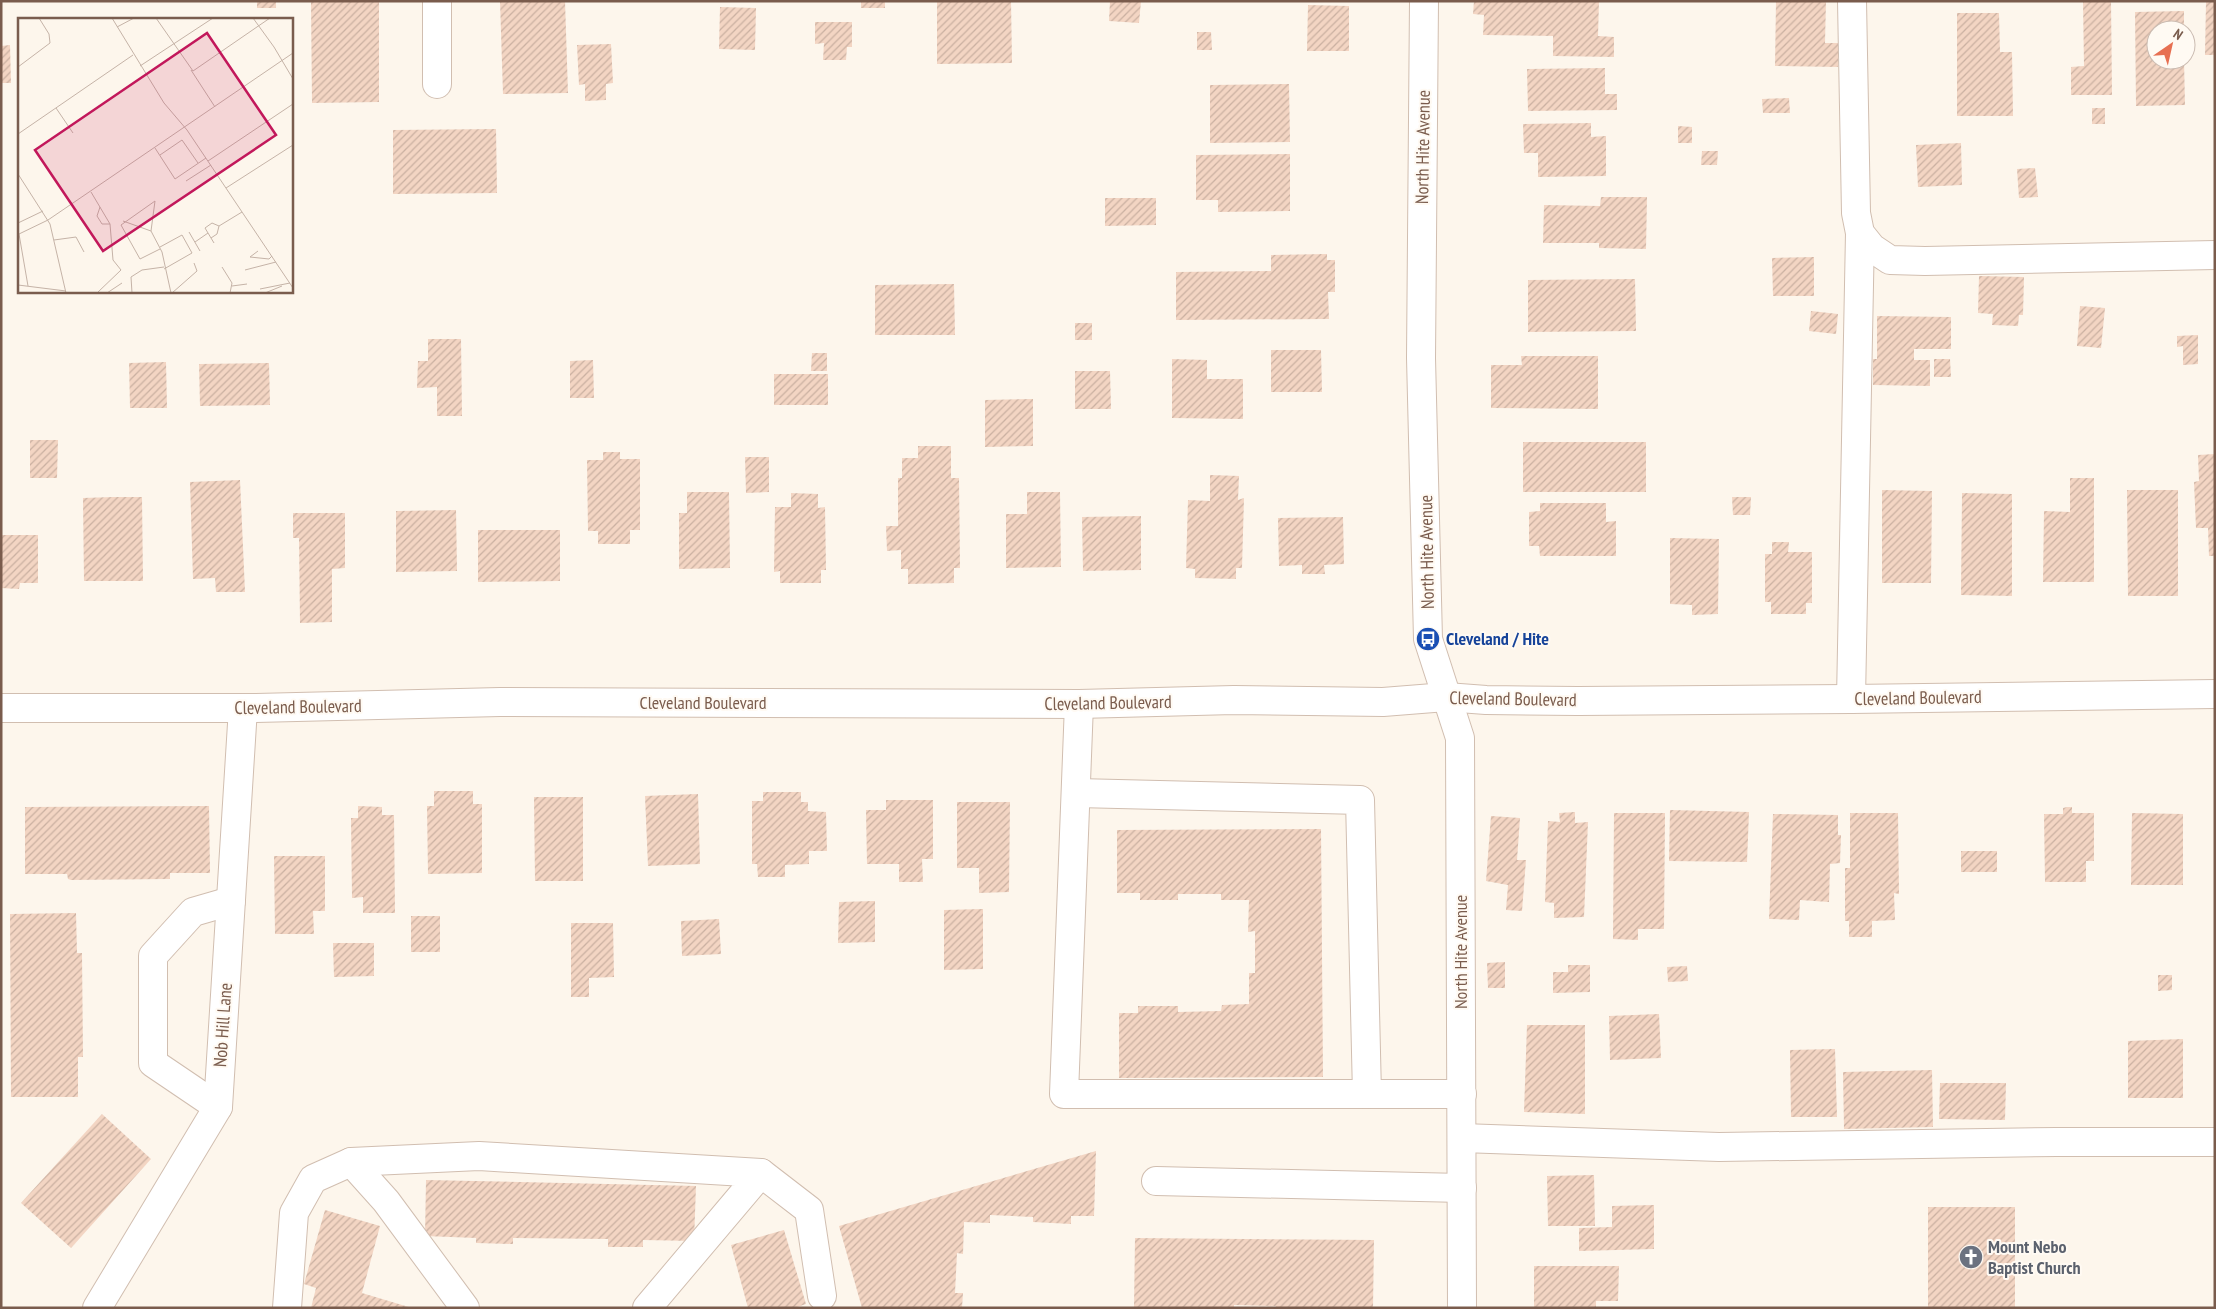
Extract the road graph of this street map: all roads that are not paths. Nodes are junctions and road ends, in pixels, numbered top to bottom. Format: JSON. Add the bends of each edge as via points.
{"nodes":[{"id":1,"x":437,"y":1,"type":"edge"},
{"id":2,"x":1424,"y":1,"type":"edge"},
{"id":3,"x":1852,"y":1,"type":"edge"},
{"id":4,"x":437,"y":84,"type":"dead end"},
{"id":5,"x":1860,"y":233,"type":"junction"},
{"id":6,"x":2215,"y":255,"type":"edge"},
{"id":7,"x":2215,"y":694,"type":"edge"},
{"id":8,"x":1446,"y":697,"type":"junction"},
{"id":9,"x":1851,"y":699,"type":"junction"},
{"id":10,"x":1080,"y":704,"type":"junction"},
{"id":11,"x":1,"y":708,"type":"edge"},
{"id":12,"x":243,"y":708,"type":"junction"},
{"id":13,"x":1077,"y":793,"type":"junction"},
{"id":14,"x":231,"y":901,"type":"junction"},
{"id":15,"x":1366,"y":1094,"type":"junction"},
{"id":16,"x":1462,"y":1094,"type":"junction"},
{"id":17,"x":218,"y":1107,"type":"junction"},
{"id":18,"x":1462,"y":1138,"type":"junction"},
{"id":19,"x":2215,"y":1142,"type":"edge"},
{"id":20,"x":351,"y":1162,"type":"junction"},
{"id":21,"x":761,"y":1173,"type":"junction"},
{"id":22,"x":1156,"y":1181,"type":"dead end"},
{"id":23,"x":1462,"y":1188,"type":"junction"},
{"id":24,"x":822,"y":1296,"type":"dead end"},
{"id":25,"x":97,"y":1308,"type":"edge"},
{"id":26,"x":287,"y":1308,"type":"edge"},
{"id":27,"x":464,"y":1308,"type":"edge"},
{"id":28,"x":647,"y":1308,"type":"edge"},
{"id":29,"x":1462,"y":1308,"type":"edge"}],
"edges":[{"from":1,"to":4,"type":"street"},
{"from":2,"to":8,"type":"street","name":"North Hite Avenue","via":[[1421,358],[1428,639]]},
{"from":3,"to":5,"type":"street","via":[[1856,213]]},
{"from":5,"to":6,"type":"street","via":[[1872,248],[1890,260]]},
{"from":5,"to":9,"type":"street"},
{"from":7,"to":9,"type":"street","name":"Cleveland Boulevard"},
{"from":8,"to":9,"type":"street","name":"Cleveland Boulevard","via":[[1578,701]]},
{"from":8,"to":10,"type":"street","name":"Cleveland Boulevard","via":[[1383,702],[1234,700]]},
{"from":8,"to":16,"type":"street","name":"North Hite Avenue","via":[[1460,738]]},
{"from":10,"to":12,"type":"street","name":"Cleveland Boulevard","via":[[500,702]]},
{"from":10,"to":13,"type":"street"},
{"from":11,"to":12,"type":"street","name":"Cleveland Boulevard"},
{"from":12,"to":14,"type":"street","name":"Nob Hill Lane"},
{"from":13,"to":15,"type":"street","via":[[1360,800]]},
{"from":13,"to":15,"type":"street","via":[[1064,1094]]},
{"from":14,"to":17,"type":"street","name":"Nob Hill Lane"},
{"from":14,"to":17,"type":"street","via":[[193,912],[153,956],[153,1063]]},
{"from":15,"to":16,"type":"street"},
{"from":16,"to":18,"type":"street","name":"North Hite Avenue"},
{"from":17,"to":25,"type":"street","name":"Nob Hill Lane"},
{"from":18,"to":19,"type":"street","via":[[1719,1147]]},
{"from":18,"to":23,"type":"street","name":"North Hite Avenue"},
{"from":20,"to":21,"type":"street","via":[[480,1156]]},
{"from":20,"to":26,"type":"street","via":[[313,1179],[294,1213]]},
{"from":20,"to":27,"type":"street","via":[[386,1201]]},
{"from":21,"to":24,"type":"street","via":[[809,1210]]},
{"from":21,"to":28,"type":"street"},
{"from":22,"to":23,"type":"street"},
{"from":23,"to":29,"type":"street","name":"North Hite Avenue"}]}
